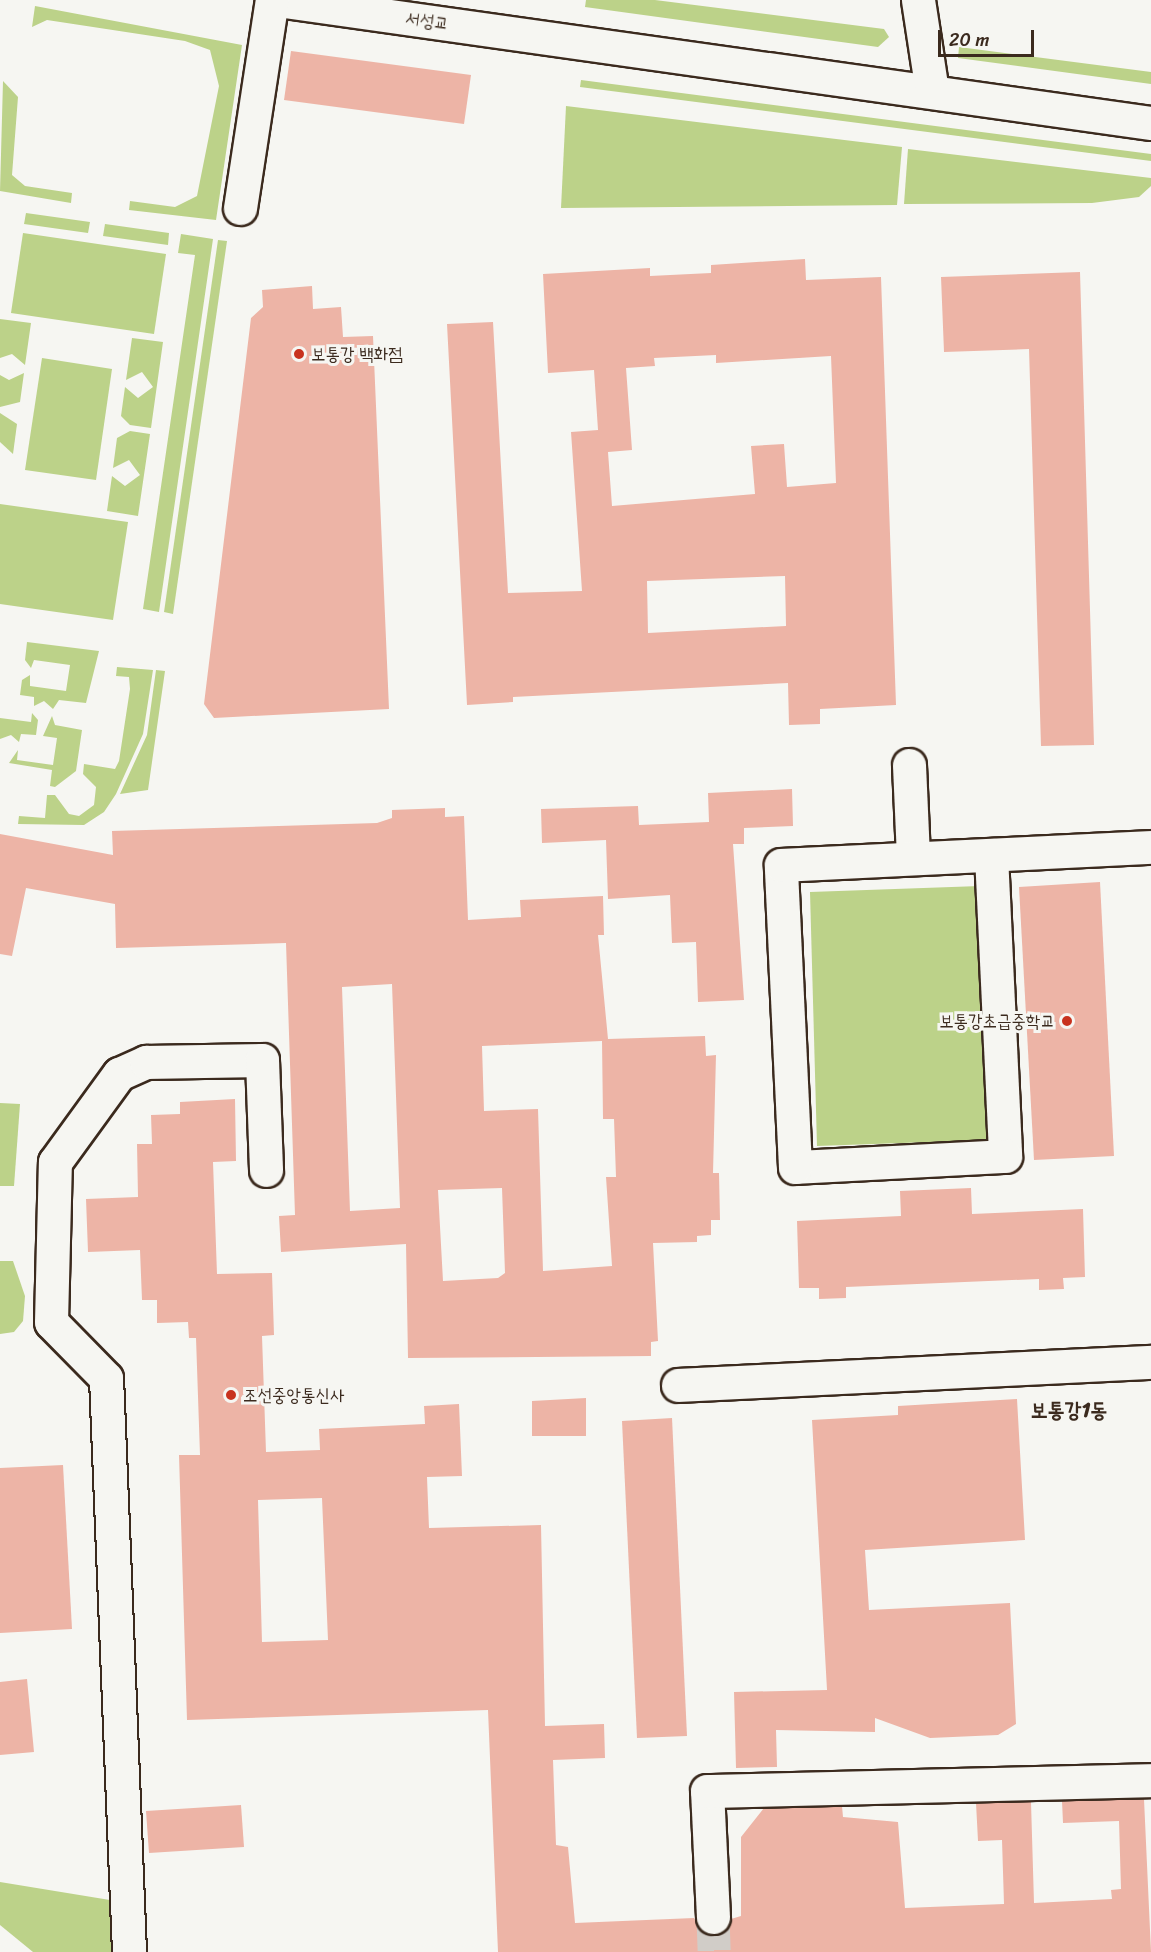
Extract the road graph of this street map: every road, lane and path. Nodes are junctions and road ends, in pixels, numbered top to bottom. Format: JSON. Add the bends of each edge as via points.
{"nodes":[{"id":1,"x":272,"y":0,"type":"edge"},
{"id":2,"x":277,"y":0,"type":"edge"},
{"id":3,"x":918,"y":0,"type":"edge"},
{"id":4,"x":932,"y":91,"type":"junction"},
{"id":5,"x":1151,"y":123,"type":"edge"},
{"id":6,"x":240,"y":208,"type":"dead end"},
{"id":7,"x":909,"y":765,"type":"dead end"},
{"id":8,"x":1151,"y":847,"type":"edge"},
{"id":9,"x":991,"y":855,"type":"junction"},
{"id":10,"x":913,"y":858,"type":"junction"},
{"id":11,"x":266,"y":1170,"type":"dead end"},
{"id":12,"x":1151,"y":1362,"type":"edge"},
{"id":13,"x":678,"y":1385,"type":"dead end"},
{"id":14,"x":1151,"y":1780,"type":"edge"},
{"id":15,"x":713,"y":1917,"type":"tunnel mouth"},
{"id":16,"x":129,"y":1952,"type":"edge"}],
"edges":[{"from":1,"to":6,"type":"street"},
{"from":2,"to":4,"type":"street","name":"서성교"},
{"from":3,"to":4,"type":"street"},
{"from":4,"to":5,"type":"street","name":"서성교"},
{"from":7,"to":10,"type":"street"},
{"from":8,"to":9,"type":"street"},
{"from":9,"to":10,"type":"street"},
{"from":9,"to":10,"type":"street","via":[[1005,1156],[795,1167],[781,865]]},
{"from":11,"to":16,"type":"street","via":[[262,1060],[146,1062],[119,1074],[55,1162],[51,1322],[106,1378]]},
{"from":12,"to":13,"type":"street"},
{"from":14,"to":15,"type":"street","via":[[707,1791]]}]}
